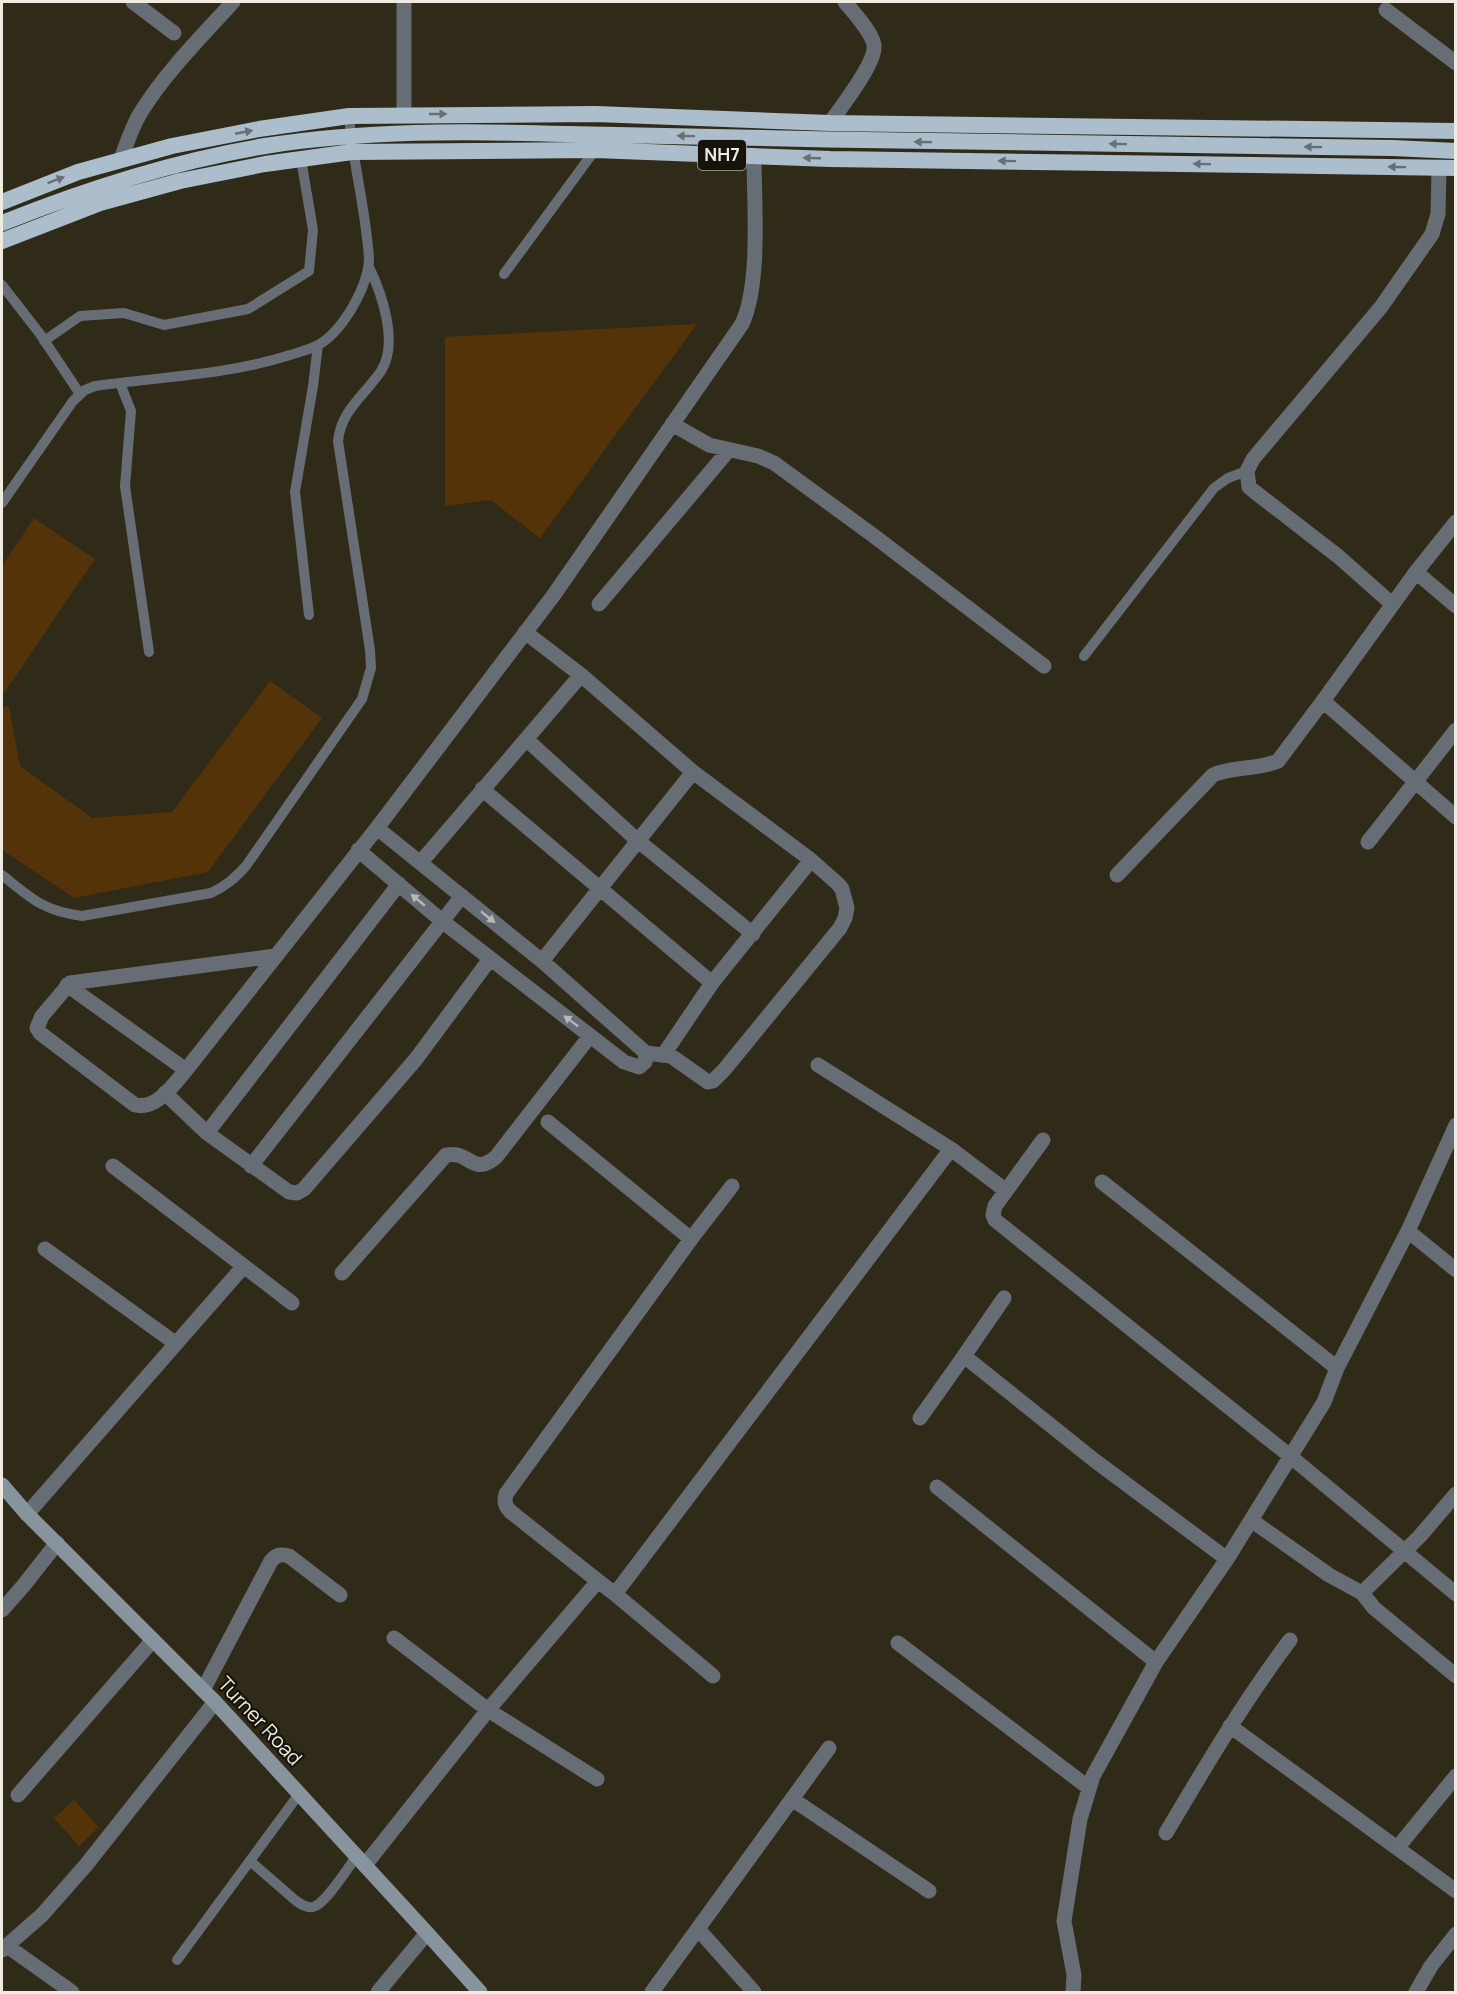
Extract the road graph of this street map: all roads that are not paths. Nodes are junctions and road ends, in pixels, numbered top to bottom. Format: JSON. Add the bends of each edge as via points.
{"nodes":[{"id":1,"x":133,"y":2,"type":"edge"},
{"id":2,"x":232,"y":2,"type":"edge"},
{"id":3,"x":404,"y":2,"type":"edge"},
{"id":4,"x":845,"y":2,"type":"edge"},
{"id":5,"x":1386,"y":9,"type":"dead end"},
{"id":6,"x":174,"y":33,"type":"dead end"},
{"id":7,"x":1455,"y":63,"type":"edge"},
{"id":8,"x":404,"y":114,"type":"junction"},
{"id":9,"x":350,"y":116,"type":"junction"},
{"id":10,"x":830,"y":123,"type":"junction"},
{"id":11,"x":1455,"y":131,"type":"edge"},
{"id":12,"x":595,"y":150,"type":"junction"},
{"id":13,"x":1455,"y":151,"type":"edge"},
{"id":14,"x":352,"y":152,"type":"junction"},
{"id":15,"x":754,"y":156,"type":"junction"},
{"id":16,"x":122,"y":159,"type":"junction"},
{"id":17,"x":301,"y":159,"type":"junction"},
{"id":18,"x":1448,"y":168,"type":"edge"},
{"id":19,"x":2,"y":202,"type":"edge"},
{"id":20,"x":2,"y":223,"type":"edge"},
{"id":21,"x":2,"y":241,"type":"edge"},
{"id":22,"x":369,"y":267,"type":"junction"},
{"id":23,"x":504,"y":274,"type":"dead end"},
{"id":24,"x":2,"y":285,"type":"edge"},
{"id":25,"x":44,"y":341,"type":"junction"},
{"id":26,"x":318,"y":345,"type":"junction"},
{"id":27,"x":120,"y":382,"type":"junction"},
{"id":28,"x":80,"y":394,"type":"junction"},
{"id":29,"x":672,"y":424,"type":"junction"},
{"id":30,"x":728,"y":451,"type":"junction"},
{"id":31,"x":1247,"y":471,"type":"junction"},
{"id":32,"x":2,"y":503,"type":"edge"},
{"id":33,"x":1455,"y":522,"type":"edge"},
{"id":34,"x":1416,"y":572,"type":"junction"},
{"id":35,"x":599,"y":604,"type":"dead end"},
{"id":36,"x":1392,"y":604,"type":"junction"},
{"id":37,"x":1455,"y":606,"type":"edge"},
{"id":38,"x":309,"y":615,"type":"dead end"},
{"id":39,"x":525,"y":632,"type":"junction"},
{"id":40,"x":148,"y":652,"type":"dead end"},
{"id":41,"x":1084,"y":656,"type":"dead end"},
{"id":42,"x":1044,"y":666,"type":"dead end"},
{"id":43,"x":581,"y":675,"type":"junction"},
{"id":44,"x":1323,"y":701,"type":"junction"},
{"id":45,"x":1455,"y":730,"type":"edge"},
{"id":46,"x":527,"y":740,"type":"junction"},
{"id":47,"x":693,"y":772,"type":"junction"},
{"id":48,"x":1416,"y":783,"type":"junction"},
{"id":49,"x":482,"y":789,"type":"junction"},
{"id":50,"x":1455,"y":817,"type":"edge"},
{"id":51,"x":377,"y":828,"type":"junction"},
{"id":52,"x":637,"y":840,"type":"junction"},
{"id":53,"x":1368,"y":842,"type":"dead end"},
{"id":54,"x":358,"y":850,"type":"junction"},
{"id":55,"x":811,"y":860,"type":"junction"},
{"id":56,"x":421,"y":862,"type":"junction"},
{"id":57,"x":2,"y":875,"type":"edge"},
{"id":58,"x":1117,"y":875,"type":"dead end"},
{"id":59,"x":399,"y":884,"type":"junction"},
{"id":60,"x":599,"y":888,"type":"junction"},
{"id":61,"x":462,"y":896,"type":"junction"},
{"id":62,"x":442,"y":921,"type":"junction"},
{"id":63,"x":753,"y":934,"type":"junction"},
{"id":64,"x":275,"y":956,"type":"junction"},
{"id":65,"x":490,"y":959,"type":"junction"},
{"id":66,"x":542,"y":961,"type":"junction"},
{"id":67,"x":555,"y":974,"type":"junction"},
{"id":68,"x":712,"y":983,"type":"junction"},
{"id":69,"x":67,"y":985,"type":"junction"},
{"id":70,"x":538,"y":997,"type":"junction"},
{"id":71,"x":590,"y":1036,"type":"junction"},
{"id":72,"x":646,"y":1053,"type":"junction"},
{"id":73,"x":664,"y":1054,"type":"junction"},
{"id":74,"x":818,"y":1065,"type":"dead end"},
{"id":75,"x":186,"y":1070,"type":"junction"},
{"id":76,"x":165,"y":1093,"type":"junction"},
{"id":77,"x":548,"y":1122,"type":"dead end"},
{"id":78,"x":1455,"y":1125,"type":"edge"},
{"id":79,"x":207,"y":1133,"type":"junction"},
{"id":80,"x":1043,"y":1140,"type":"dead end"},
{"id":81,"x":951,"y":1149,"type":"junction"},
{"id":82,"x":113,"y":1166,"type":"dead end"},
{"id":83,"x":251,"y":1166,"type":"junction"},
{"id":84,"x":1102,"y":1182,"type":"dead end"},
{"id":85,"x":732,"y":1186,"type":"dead end"},
{"id":86,"x":1005,"y":1190,"type":"junction"},
{"id":87,"x":1408,"y":1231,"type":"junction"},
{"id":88,"x":691,"y":1239,"type":"junction"},
{"id":89,"x":45,"y":1249,"type":"dead end"},
{"id":90,"x":243,"y":1267,"type":"junction"},
{"id":91,"x":1455,"y":1270,"type":"edge"},
{"id":92,"x":342,"y":1273,"type":"dead end"},
{"id":93,"x":1004,"y":1298,"type":"dead end"},
{"id":94,"x":292,"y":1303,"type":"dead end"},
{"id":95,"x":175,"y":1343,"type":"junction"},
{"id":96,"x":964,"y":1356,"type":"junction"},
{"id":97,"x":1337,"y":1368,"type":"junction"},
{"id":98,"x":920,"y":1418,"type":"dead end"},
{"id":99,"x":1290,"y":1456,"type":"junction"},
{"id":100,"x":2,"y":1485,"type":"edge"},
{"id":101,"x":937,"y":1488,"type":"dead end"},
{"id":102,"x":1455,"y":1494,"type":"edge"},
{"id":103,"x":27,"y":1514,"type":"junction"},
{"id":104,"x":1251,"y":1520,"type":"junction"},
{"id":105,"x":57,"y":1543,"type":"junction"},
{"id":106,"x":1406,"y":1551,"type":"junction"},
{"id":107,"x":1227,"y":1558,"type":"junction"},
{"id":108,"x":598,"y":1581,"type":"junction"},
{"id":109,"x":1362,"y":1593,"type":"junction"},
{"id":110,"x":615,"y":1594,"type":"junction"},
{"id":111,"x":1455,"y":1594,"type":"edge"},
{"id":112,"x":340,"y":1595,"type":"dead end"},
{"id":113,"x":2,"y":1610,"type":"edge"},
{"id":114,"x":394,"y":1638,"type":"dead end"},
{"id":115,"x":153,"y":1640,"type":"junction"},
{"id":116,"x":1290,"y":1640,"type":"dead end"},
{"id":117,"x":898,"y":1643,"type":"dead end"},
{"id":118,"x":1156,"y":1662,"type":"junction"},
{"id":119,"x":713,"y":1676,"type":"dead end"},
{"id":120,"x":1455,"y":1676,"type":"edge"},
{"id":121,"x":203,"y":1690,"type":"junction"},
{"id":122,"x":215,"y":1702,"type":"junction"},
{"id":123,"x":488,"y":1710,"type":"junction"},
{"id":124,"x":1230,"y":1726,"type":"junction"},
{"id":125,"x":829,"y":1748,"type":"dead end"},
{"id":126,"x":1455,"y":1776,"type":"edge"},
{"id":127,"x":597,"y":1779,"type":"dead end"},
{"id":128,"x":1089,"y":1788,"type":"junction"},
{"id":129,"x":299,"y":1794,"type":"junction"},
{"id":130,"x":18,"y":1795,"type":"dead end"},
{"id":131,"x":792,"y":1799,"type":"junction"},
{"id":132,"x":1166,"y":1833,"type":"dead end"},
{"id":133,"x":1398,"y":1847,"type":"junction"},
{"id":134,"x":361,"y":1860,"type":"junction"},
{"id":135,"x":250,"y":1862,"type":"junction"},
{"id":136,"x":1455,"y":1891,"type":"edge"},
{"id":137,"x":929,"y":1892,"type":"dead end"},
{"id":138,"x":698,"y":1929,"type":"junction"},
{"id":139,"x":427,"y":1933,"type":"junction"},
{"id":140,"x":1455,"y":1934,"type":"edge"},
{"id":141,"x":4,"y":1948,"type":"edge"},
{"id":142,"x":177,"y":1960,"type":"dead end"},
{"id":143,"x":72,"y":1992,"type":"edge"},
{"id":144,"x":378,"y":1992,"type":"edge"},
{"id":145,"x":480,"y":1992,"type":"edge"},
{"id":146,"x":652,"y":1992,"type":"edge"},
{"id":147,"x":754,"y":1992,"type":"edge"},
{"id":148,"x":1073,"y":1992,"type":"edge"},
{"id":149,"x":1416,"y":1992,"type":"edge"}],
"edges":[{"from":1,"to":6,"type":"street"},
{"from":2,"to":16,"type":"street","via":[[142,111]]},
{"from":3,"to":8,"type":"street"},
{"from":4,"to":10,"type":"street","via":[[872,37],[874,50]]},
{"from":5,"to":7,"type":"street"},
{"from":8,"to":9,"type":"highway","number":"NH7"},
{"from":8,"to":10,"type":"highway","number":"NH7","one_way":true,"via":[[596,114]]},
{"from":9,"to":14,"type":"lane"},
{"from":16,"to":9,"type":"highway","number":"NH7","one_way":true,"via":[[259,129]]},
{"from":10,"to":11,"type":"highway","number":"NH7"},
{"from":12,"to":14,"type":"highway","number":"NH7"},
{"from":12,"to":15,"type":"highway","number":"NH7"},
{"from":12,"to":23,"type":"lane"},
{"from":13,"to":20,"type":"highway","one_way":true,"via":[[397,133],[339,136],[173,165],[68,197]]},
{"from":14,"to":17,"type":"highway","number":"NH7"},
{"from":14,"to":22,"type":"lane","via":[[368,233]]},
{"from":18,"to":15,"type":"highway","number":"NH7","one_way":true},
{"from":15,"to":29,"type":"street","via":[[754,248],[748,311]]},
{"from":19,"to":16,"type":"highway","number":"NH7","one_way":true},
{"from":17,"to":21,"type":"highway","number":"NH7","via":[[180,181],[100,203]]},
{"from":17,"to":25,"type":"lane","via":[[314,230],[309,271],[248,309],[164,325],[124,313],[80,316]]},
{"from":18,"to":31,"type":"street","via":[[1432,234],[1381,307]]},
{"from":22,"to":26,"type":"lane","via":[[362,291],[346,318]]},
{"from":22,"to":57,"type":"lane","via":[[386,316],[385,362],[346,412],[338,433],[370,650],[371,668],[362,699],[246,866],[224,887],[211,893],[82,916],[47,908]]},
{"from":24,"to":25,"type":"lane"},
{"from":25,"to":28,"type":"lane"},
{"from":26,"to":27,"type":"lane","via":[[261,364]]},
{"from":26,"to":38,"type":"lane","via":[[295,492]]},
{"from":27,"to":28,"type":"lane","via":[[90,387]]},
{"from":27,"to":40,"type":"lane","via":[[131,411],[125,486]]},
{"from":28,"to":32,"type":"lane"},
{"from":29,"to":30,"type":"street","via":[[699,441]]},
{"from":29,"to":39,"type":"street"},
{"from":30,"to":35,"type":"street"},
{"from":30,"to":42,"type":"street","via":[[774,463]]},
{"from":31,"to":36,"type":"street","via":[[1249,487],[1340,557]]},
{"from":31,"to":41,"type":"lane","via":[[1214,488]]},
{"from":33,"to":34,"type":"street"},
{"from":34,"to":36,"type":"street"},
{"from":34,"to":37,"type":"street"},
{"from":36,"to":44,"type":"street"},
{"from":39,"to":43,"type":"street"},
{"from":39,"to":51,"type":"street"},
{"from":43,"to":46,"type":"street"},
{"from":43,"to":47,"type":"street"},
{"from":44,"to":48,"type":"street"},
{"from":44,"to":58,"type":"street","via":[[1278,760],[1213,775]]},
{"from":45,"to":48,"type":"street"},
{"from":46,"to":49,"type":"street"},
{"from":46,"to":52,"type":"street"},
{"from":47,"to":52,"type":"street"},
{"from":47,"to":55,"type":"street"},
{"from":48,"to":50,"type":"street"},
{"from":48,"to":53,"type":"street"},
{"from":49,"to":56,"type":"street"},
{"from":49,"to":60,"type":"street"},
{"from":51,"to":54,"type":"street"},
{"from":51,"to":56,"type":"street"},
{"from":52,"to":60,"type":"street"},
{"from":52,"to":63,"type":"street"},
{"from":54,"to":59,"type":"street"},
{"from":54,"to":64,"type":"street"},
{"from":55,"to":63,"type":"street"},
{"from":55,"to":73,"type":"street","via":[[842,890],[847,908],[840,928],[713,1081],[705,1082],[680,1060]]},
{"from":56,"to":61,"type":"street"},
{"from":62,"to":59,"type":"street","one_way":true},
{"from":59,"to":79,"type":"street"},
{"from":60,"to":66,"type":"street"},
{"from":60,"to":68,"type":"street"},
{"from":61,"to":62,"type":"street"},
{"from":61,"to":66,"type":"street","one_way":true},
{"from":62,"to":65,"type":"street"},
{"from":62,"to":83,"type":"street"},
{"from":63,"to":68,"type":"street"},
{"from":64,"to":69,"type":"street"},
{"from":64,"to":75,"type":"street"},
{"from":65,"to":70,"type":"street"},
{"from":65,"to":83,"type":"street","via":[[416,1059],[304,1189],[289,1192]]},
{"from":66,"to":67,"type":"street"},
{"from":67,"to":70,"type":"street"},
{"from":67,"to":72,"type":"street"},
{"from":68,"to":73,"type":"street"},
{"from":69,"to":75,"type":"street"},
{"from":69,"to":76,"type":"street","via":[[38,1021],[40,1033],[135,1105],[149,1104]]},
{"from":71,"to":70,"type":"street","one_way":true},
{"from":71,"to":72,"type":"street","via":[[636,1067],[645,1062]]},
{"from":71,"to":92,"type":"street","via":[[496,1157],[476,1166],[453,1153],[446,1155]]},
{"from":72,"to":73,"type":"street"},
{"from":74,"to":81,"type":"street"},
{"from":75,"to":76,"type":"street"},
{"from":76,"to":79,"type":"street"},
{"from":77,"to":88,"type":"street"},
{"from":78,"to":87,"type":"street"},
{"from":79,"to":83,"type":"street"},
{"from":80,"to":86,"type":"street"},
{"from":81,"to":86,"type":"street"},
{"from":81,"to":110,"type":"street"},
{"from":82,"to":90,"type":"street"},
{"from":84,"to":97,"type":"street"},
{"from":85,"to":88,"type":"street"},
{"from":86,"to":99,"type":"street","via":[[994,1206],[995,1220]]},
{"from":87,"to":91,"type":"street"},
{"from":87,"to":97,"type":"street"},
{"from":88,"to":108,"type":"street","via":[[504,1500],[506,1507]]},
{"from":89,"to":95,"type":"street"},
{"from":90,"to":94,"type":"street"},
{"from":90,"to":95,"type":"street"},
{"from":93,"to":96,"type":"street"},
{"from":95,"to":103,"type":"street"},
{"from":96,"to":98,"type":"street"},
{"from":96,"to":107,"type":"street","via":[[1094,1460]]},
{"from":97,"to":99,"type":"street","via":[[1324,1402]]},
{"from":99,"to":104,"type":"street"},
{"from":99,"to":106,"type":"street"},
{"from":100,"to":103,"type":"main road","name":"Turner Road"},
{"from":101,"to":118,"type":"street"},
{"from":102,"to":106,"type":"street"},
{"from":103,"to":105,"type":"main road","name":"Turner Road"},
{"from":104,"to":107,"type":"street"},
{"from":104,"to":109,"type":"street","via":[[1329,1575]]},
{"from":105,"to":113,"type":"street"},
{"from":105,"to":115,"type":"main road","name":"Turner Road"},
{"from":106,"to":109,"type":"street"},
{"from":106,"to":111,"type":"street"},
{"from":107,"to":118,"type":"street"},
{"from":108,"to":110,"type":"street"},
{"from":108,"to":123,"type":"street"},
{"from":109,"to":120,"type":"street","via":[[1374,1608]]},
{"from":110,"to":119,"type":"street"},
{"from":112,"to":121,"type":"street","via":[[289,1556],[276,1556]]},
{"from":114,"to":123,"type":"street"},
{"from":115,"to":121,"type":"main road","name":"Turner Road"},
{"from":115,"to":130,"type":"street"},
{"from":116,"to":124,"type":"street"},
{"from":117,"to":128,"type":"street"},
{"from":118,"to":128,"type":"street","via":[[1100,1760]]},
{"from":121,"to":122,"type":"main road","name":"Turner Road"},
{"from":122,"to":129,"type":"main road","name":"Turner Road"},
{"from":122,"to":141,"type":"street","via":[[86,1864],[42,1915]]},
{"from":123,"to":127,"type":"street"},
{"from":123,"to":134,"type":"street"},
{"from":124,"to":132,"type":"street"},
{"from":124,"to":133,"type":"street"},
{"from":125,"to":131,"type":"street"},
{"from":126,"to":133,"type":"street"},
{"from":128,"to":148,"type":"street","via":[[1080,1819],[1064,1921],[1074,1976]]},
{"from":129,"to":134,"type":"main road","name":"Turner Road"},
{"from":129,"to":135,"type":"lane"},
{"from":131,"to":137,"type":"street"},
{"from":131,"to":138,"type":"street"},
{"from":133,"to":136,"type":"street"},
{"from":134,"to":135,"type":"lane","via":[[323,1901],[313,1906],[302,1905]]},
{"from":134,"to":139,"type":"main road","name":"Turner Road"},
{"from":135,"to":142,"type":"lane"},
{"from":138,"to":146,"type":"street"},
{"from":138,"to":147,"type":"street"},
{"from":139,"to":144,"type":"street"},
{"from":139,"to":145,"type":"main road","name":"Turner Road"},
{"from":140,"to":149,"type":"street"},
{"from":141,"to":143,"type":"street"}]}
